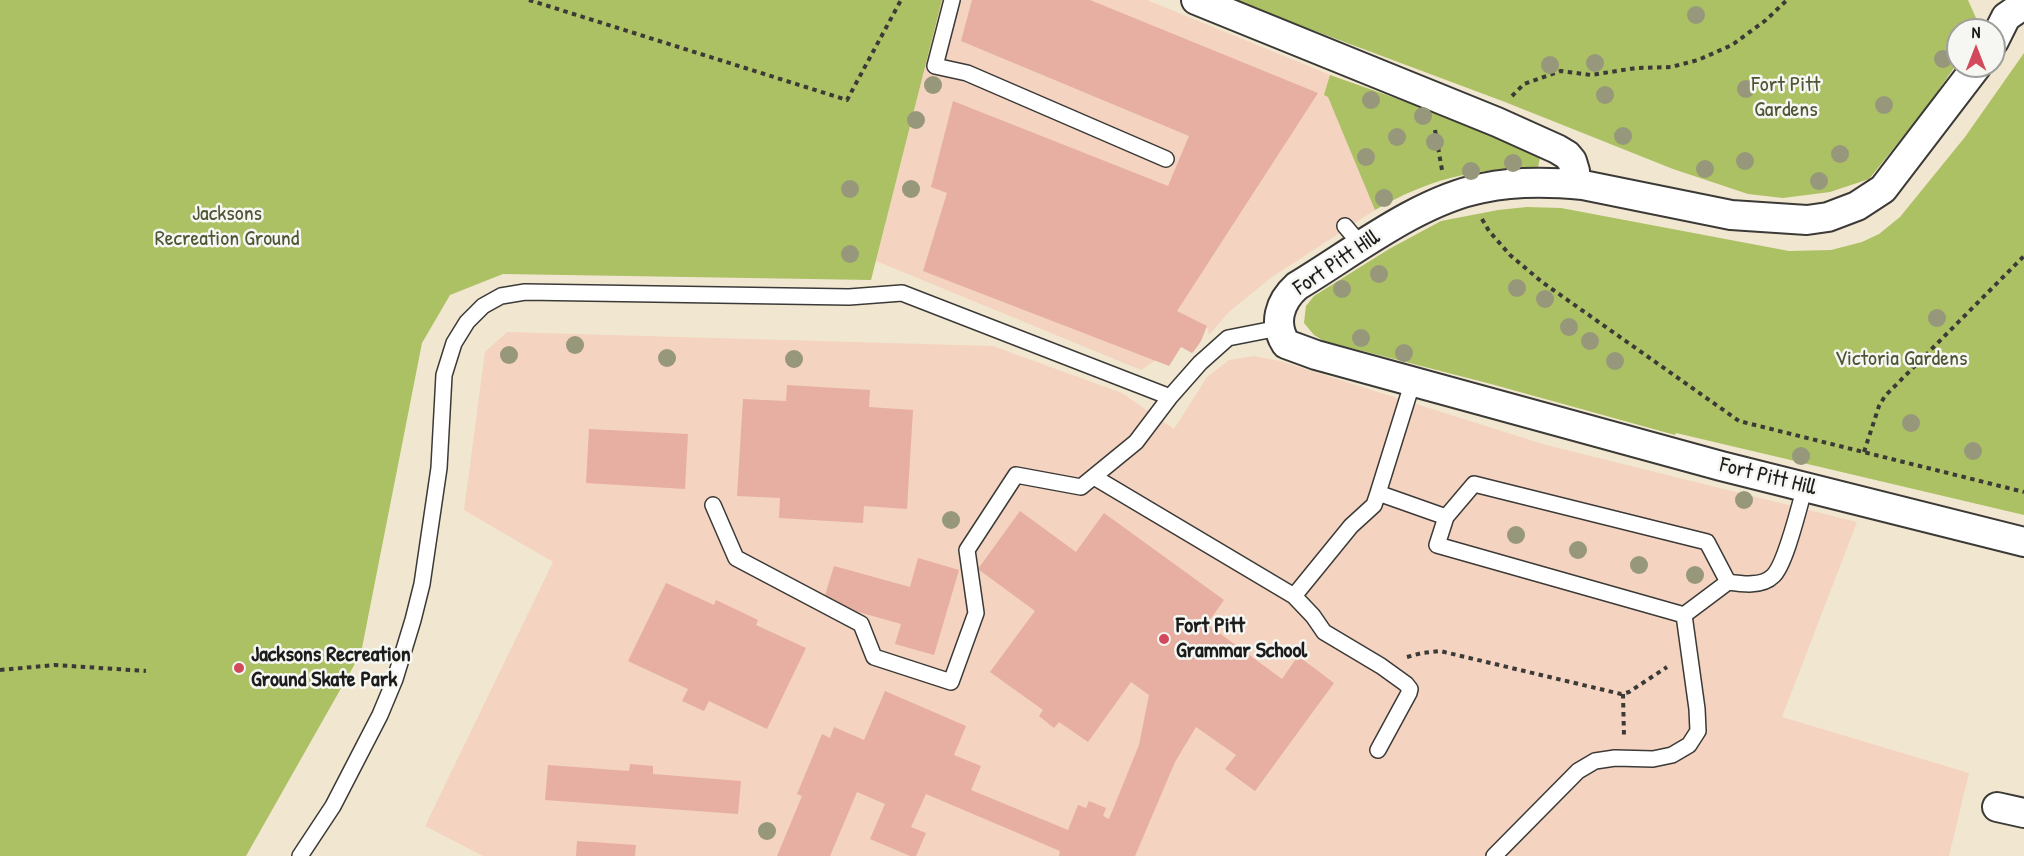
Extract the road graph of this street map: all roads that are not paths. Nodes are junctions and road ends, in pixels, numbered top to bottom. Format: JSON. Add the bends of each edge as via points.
{"nodes":[{"id":1,"x":952,"y":0,"type":"edge"},
{"id":2,"x":1196,"y":0,"type":"edge"},
{"id":3,"x":1968,"y":78,"type":"edge"},
{"id":4,"x":1166,"y":159,"type":"dead end"},
{"id":5,"x":1574,"y":184,"type":"junction"},
{"id":6,"x":1279,"y":328,"type":"junction"},
{"id":7,"x":1413,"y":381,"type":"junction"},
{"id":8,"x":1170,"y":397,"type":"junction"},
{"id":9,"x":1094,"y":477,"type":"junction"},
{"id":10,"x":1805,"y":487,"type":"junction"},
{"id":11,"x":1378,"y":493,"type":"junction"},
{"id":12,"x":713,"y":505,"type":"dead end"},
{"id":13,"x":1446,"y":517,"type":"junction"},
{"id":14,"x":2024,"y":542,"type":"edge"},
{"id":15,"x":1728,"y":582,"type":"junction"},
{"id":16,"x":1294,"y":596,"type":"junction"},
{"id":17,"x":1684,"y":615,"type":"junction"},
{"id":18,"x":1378,"y":750,"type":"dead end"},
{"id":19,"x":300,"y":856,"type":"edge"},
{"id":20,"x":1494,"y":856,"type":"edge"}],
"edges":[{"from":1,"to":4,"type":"lane","via":[[935,66],[967,73]]},
{"from":2,"to":5,"type":"street","via":[[1497,122],[1567,155],[1574,165]]},
{"from":3,"to":5,"type":"street","name":"Fort Pitt Hill","via":[[1883,189],[1857,206],[1828,217],[1807,220],[1731,215]]},
{"from":5,"to":6,"type":"street","name":"Fort Pitt Hill","via":[[1509,184],[1470,191],[1353,236],[1293,289],[1281,306]]},
{"from":6,"to":7,"type":"street","name":"Fort Pitt Hill","via":[[1286,344],[1294,348]]},
{"from":6,"to":8,"type":"lane","via":[[1228,338]]},
{"from":7,"to":10,"type":"street","name":"Fort Pitt Hill"},
{"from":7,"to":11,"type":"lane"},
{"from":8,"to":9,"type":"lane","via":[[1136,442]]},
{"from":8,"to":19,"type":"lane","via":[[903,292],[849,297],[525,292],[501,296],[467,322],[454,343],[444,375],[439,468],[422,584],[395,679],[351,773]]},
{"from":9,"to":12,"type":"lane","via":[[1081,487],[1016,475],[967,550],[976,613],[951,682],[874,657],[861,624],[736,558]]},
{"from":9,"to":16,"type":"lane"},
{"from":10,"to":14,"type":"street","name":"Fort Pitt Hill"},
{"from":10,"to":15,"type":"lane","via":[[1785,555],[1773,576],[1752,585]]},
{"from":11,"to":13,"type":"lane"},
{"from":11,"to":16,"type":"lane","via":[[1374,504]]},
{"from":13,"to":15,"type":"lane","via":[[1474,484],[1707,543]]},
{"from":13,"to":17,"type":"lane","via":[[1437,545]]},
{"from":15,"to":17,"type":"lane"},
{"from":16,"to":18,"type":"lane","via":[[1324,632],[1381,666],[1410,691]]},
{"from":17,"to":20,"type":"lane","via":[[1698,731],[1689,745],[1672,755],[1653,759],[1595,761],[1578,771]]}]}
